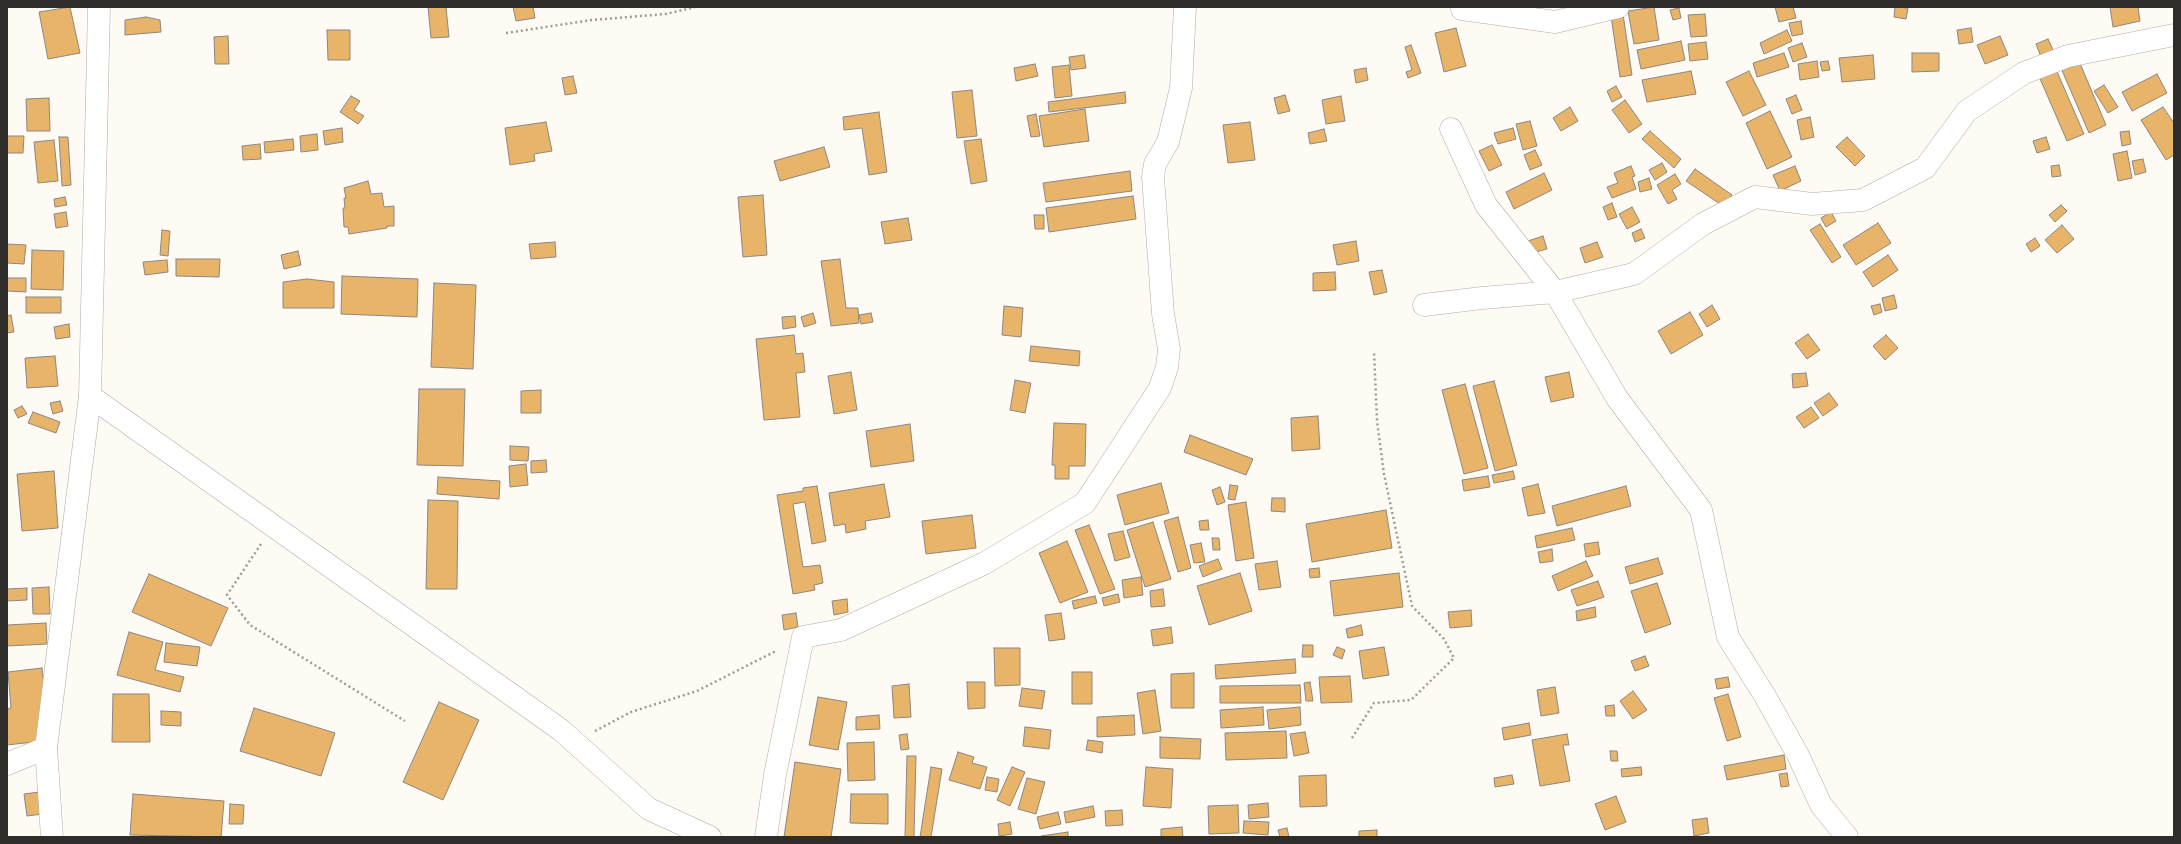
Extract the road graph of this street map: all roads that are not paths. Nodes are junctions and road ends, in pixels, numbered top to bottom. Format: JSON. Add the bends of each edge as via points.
{"nodes":[{"id":1,"x":99,"y":7,"type":"edge"},
{"id":2,"x":1185,"y":7,"type":"edge"},
{"id":3,"x":1618,"y":7,"type":"edge"},
{"id":4,"x":1462,"y":9,"type":"dead end"},
{"id":5,"x":2174,"y":35,"type":"edge"},
{"id":6,"x":1450,"y":129,"type":"dead end"},
{"id":7,"x":1555,"y":292,"type":"junction"},
{"id":8,"x":1424,"y":306,"type":"dead end"},
{"id":9,"x":90,"y":396,"type":"junction"},
{"id":10,"x":46,"y":748,"type":"junction"},
{"id":11,"x":7,"y":764,"type":"edge"},
{"id":12,"x":52,"y":837,"type":"edge"},
{"id":13,"x":710,"y":837,"type":"edge"},
{"id":14,"x":766,"y":837,"type":"edge"},
{"id":15,"x":1847,"y":837,"type":"edge"}],
"edges":[{"from":1,"to":9,"type":"street"},
{"from":2,"to":14,"type":"street","via":[[1181,88],[1168,142],[1155,164],[1153,177],[1163,314],[1169,349],[1167,367],[1160,388],[1085,503],[978,566],[841,630],[804,637],[775,775]]},
{"from":3,"to":4,"type":"street","via":[[1555,22]]},
{"from":5,"to":7,"type":"street","via":[[2068,56],[2024,73],[1967,111],[1925,168],[1863,200],[1812,204],[1755,196],[1703,224],[1634,274]]},
{"from":6,"to":7,"type":"street","via":[[1486,205]]},
{"from":7,"to":8,"type":"street"},
{"from":7,"to":15,"type":"street","via":[[1617,398],[1701,510],[1728,638],[1766,696],[1795,749],[1821,805]]},
{"from":9,"to":10,"type":"street"},
{"from":9,"to":13,"type":"street","via":[[561,730],[649,809]]},
{"from":10,"to":11,"type":"street"},
{"from":10,"to":12,"type":"street"}]}
